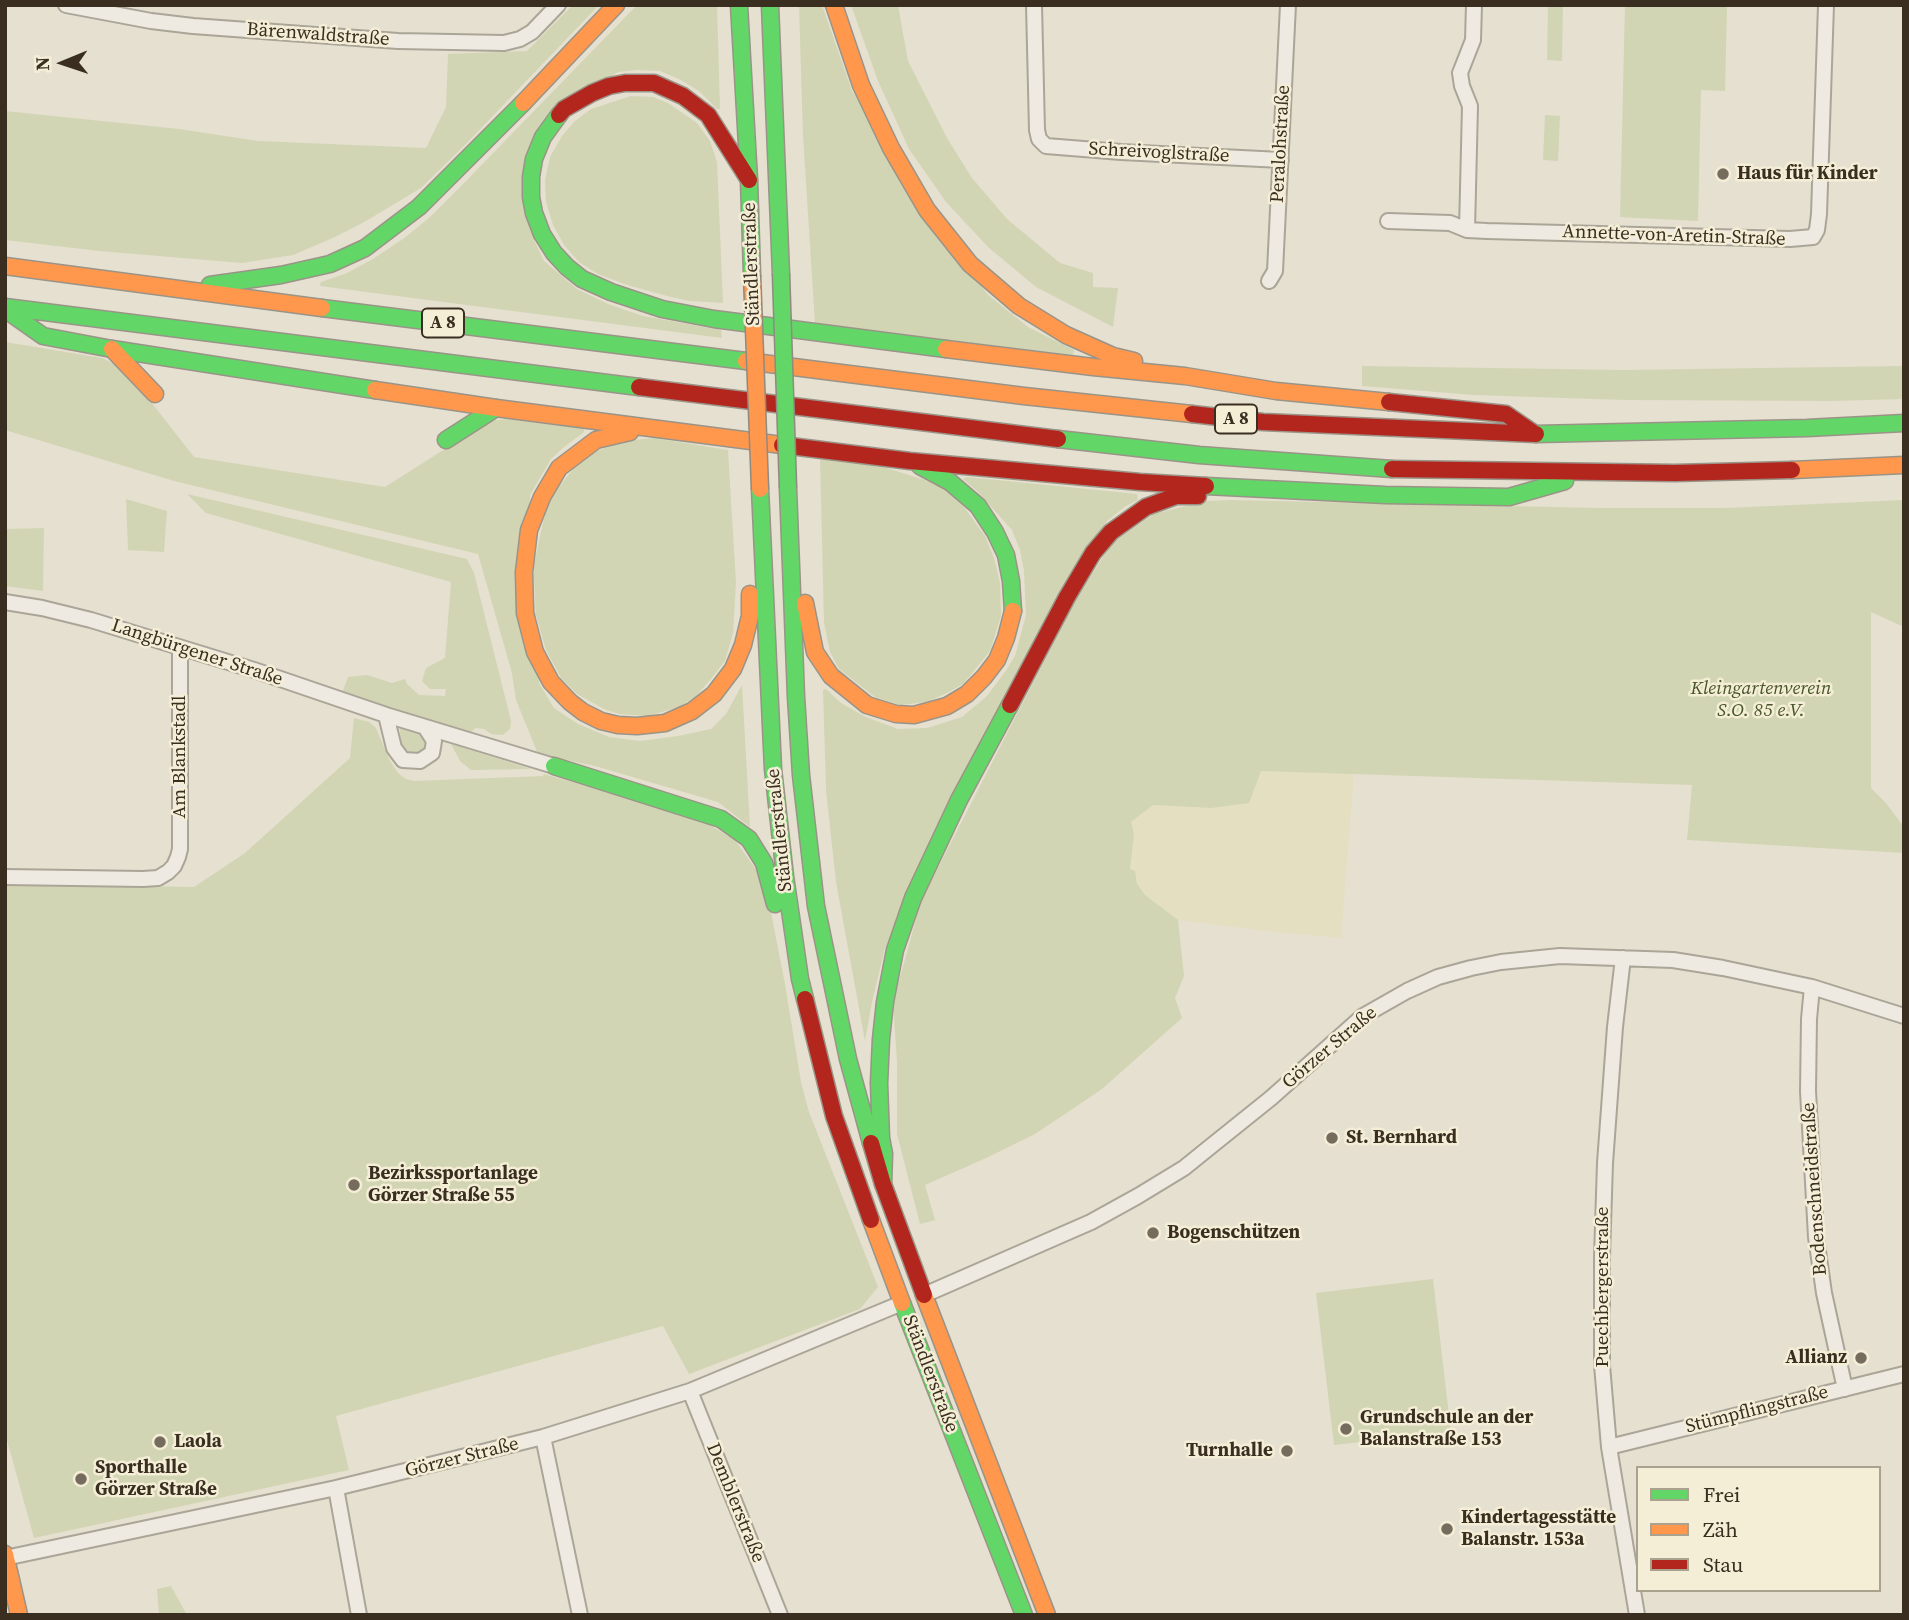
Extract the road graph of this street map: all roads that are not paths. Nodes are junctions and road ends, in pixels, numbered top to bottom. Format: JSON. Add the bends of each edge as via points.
{"nodes":[{"id":1,"x":66,"y":5,"type":"edge"},
{"id":2,"x":558,"y":5,"type":"edge"},
{"id":3,"x":616,"y":5,"type":"edge"},
{"id":4,"x":739,"y":5,"type":"edge"},
{"id":5,"x":770,"y":5,"type":"edge"},
{"id":6,"x":834,"y":5,"type":"edge"},
{"id":7,"x":1034,"y":5,"type":"edge"},
{"id":8,"x":1288,"y":5,"type":"edge"},
{"id":9,"x":1474,"y":5,"type":"edge"},
{"id":10,"x":1825,"y":5,"type":"edge"},
{"id":11,"x":1281,"y":160,"type":"junction"},
{"id":12,"x":749,"y":180,"type":"junction"},
{"id":13,"x":1388,"y":221,"type":"dead end"},
{"id":14,"x":1466,"y":230,"type":"junction"},
{"id":15,"x":5,"y":266,"type":"edge"},
{"id":16,"x":1269,"y":281,"type":"dead end"},
{"id":17,"x":176,"y":289,"type":"junction"},
{"id":18,"x":5,"y":308,"type":"edge"},
{"id":19,"x":112,"y":349,"type":"junction"},
{"id":20,"x":1185,"y":376,"type":"junction"},
{"id":21,"x":155,"y":394,"type":"dead end"},
{"id":22,"x":496,"y":408,"type":"junction"},
{"id":23,"x":1904,"y":424,"type":"edge"},
{"id":24,"x":656,"y":429,"type":"junction"},
{"id":25,"x":1535,"y":434,"type":"junction"},
{"id":26,"x":446,"y":440,"type":"dead end"},
{"id":27,"x":910,"y":461,"type":"junction"},
{"id":28,"x":1904,"y":465,"type":"edge"},
{"id":29,"x":1593,"y":473,"type":"junction"},
{"id":30,"x":1300,"y":491,"type":"junction"},
{"id":31,"x":761,"y":508,"type":"junction"},
{"id":32,"x":790,"y":539,"type":"junction"},
{"id":33,"x":5,"y":602,"type":"edge"},
{"id":34,"x":180,"y":648,"type":"junction"},
{"id":35,"x":386,"y":715,"type":"junction"},
{"id":36,"x":425,"y":727,"type":"junction"},
{"id":37,"x":554,"y":766,"type":"joint"},
{"id":38,"x":5,"y":877,"type":"edge"},
{"id":39,"x":1623,"y":958,"type":"junction"},
{"id":40,"x":800,"y":979,"type":"junction"},
{"id":41,"x":1812,"y":987,"type":"junction"},
{"id":42,"x":1904,"y":1016,"type":"edge"},
{"id":43,"x":883,"y":1184,"type":"junction"},
{"id":44,"x":924,"y":1295,"type":"junction"},
{"id":45,"x":902,"y":1303,"type":"junction"},
{"id":46,"x":1904,"y":1374,"type":"edge"},
{"id":47,"x":1845,"y":1389,"type":"junction"},
{"id":48,"x":690,"y":1391,"type":"junction"},
{"id":49,"x":543,"y":1437,"type":"junction"},
{"id":50,"x":1609,"y":1447,"type":"junction"},
{"id":51,"x":336,"y":1488,"type":"junction"},
{"id":52,"x":6,"y":1557,"type":"edge"},
{"id":53,"x":19,"y":1615,"type":"edge"},
{"id":54,"x":359,"y":1615,"type":"edge"},
{"id":55,"x":580,"y":1615,"type":"edge"},
{"id":56,"x":780,"y":1615,"type":"edge"},
{"id":57,"x":1024,"y":1615,"type":"edge"},
{"id":58,"x":1047,"y":1615,"type":"edge"},
{"id":59,"x":1637,"y":1615,"type":"edge"}],
"edges":[{"from":1,"to":2,"type":"street","name":"Bärenwaldstraße","via":[[215,28],[504,43],[532,32]]},
{"from":3,"to":17,"type":"main road","via":[[419,207],[365,248],[330,264],[281,275]]},
{"from":4,"to":12,"type":"main road","name":"Ständlerstraße"},
{"from":5,"to":32,"type":"main road","name":"Ständlerstraße","bridge":true},
{"from":6,"to":20,"type":"main road","via":[[861,85],[891,148],[928,210],[970,264],[1018,306],[1066,335],[1114,356]]},
{"from":7,"to":11,"type":"street","name":"Schreivoglstraße","via":[[1037,130],[1046,146]]},
{"from":8,"to":11,"type":"street","name":"Peralohstraße"},
{"from":9,"to":14,"type":"street","via":[[1473,40],[1460,73],[1470,106]]},
{"from":10,"to":14,"type":"street","name":"Annette-von-Aretin-Straße","via":[[1819,214],[1813,237]]},
{"from":11,"to":16,"type":"street","name":"Peralohstraße","via":[[1275,271]]},
{"from":12,"to":20,"type":"main road","via":[[708,116],[683,96],[654,83],[625,83],[592,93],[564,109],[553,122],[534,159],[531,197],[542,234],[567,267],[611,292],[663,309],[921,346]]},
{"from":12,"to":31,"type":"main road","name":"Ständlerstraße","bridge":true},
{"from":13,"to":14,"type":"street","name":"Annette-von-Aretin-Straße","via":[[1450,223]]},
{"from":15,"to":17,"type":"main road","number":"A 8"},
{"from":17,"to":25,"type":"main road","number":"A 8","via":[[999,393],[1250,420]]},
{"from":18,"to":19,"type":"main road","via":[[43,336]]},
{"from":18,"to":29,"type":"main road","number":"A 8","via":[[1199,455],[1400,470]]},
{"from":19,"to":21,"type":"main road"},
{"from":19,"to":22,"type":"main road"},
{"from":20,"to":25,"type":"main road","via":[[1276,391],[1506,414]]},
{"from":22,"to":24,"type":"main road"},
{"from":22,"to":26,"type":"main road"},
{"from":23,"to":25,"type":"main road","number":"A 8"},
{"from":24,"to":27,"type":"main road"},
{"from":24,"to":31,"type":"main road","via":[[596,440],[579,451],[559,468],[528,530],[525,613],[535,652],[551,682],[570,702],[601,721],[636,726],[665,723],[714,694],[733,669],[743,645],[750,616],[751,534]]},
{"from":27,"to":30,"type":"main road"},
{"from":27,"to":32,"type":"main road","via":[[950,482],[978,506],[1006,555],[1013,609],[1006,638],[997,660],[967,694],[947,706],[914,715],[867,705],[844,688],[815,652],[798,557]]},
{"from":28,"to":29,"type":"main road","number":"A 8"},
{"from":29,"to":30,"type":"main road","via":[[1509,497]]},
{"from":30,"to":43,"type":"main road","via":[[1276,496],[1176,496],[1146,507],[1111,532],[1093,553],[959,800],[912,898],[895,950],[881,1039]]},
{"from":31,"to":40,"type":"main road","name":"Ständlerstraße","via":[[773,769]]},
{"from":32,"to":43,"type":"main road","name":"Ständlerstraße","via":[[801,775],[816,906],[848,1059]]},
{"from":33,"to":34,"type":"street","name":"Langbürgener Straße","via":[[82,617]]},
{"from":34,"to":35,"type":"street","name":"Langbürgener Straße"},
{"from":34,"to":38,"type":"street","name":"Am Blankstadl","via":[[180,849],[174,866],[158,878],[143,879]]},
{"from":35,"to":36,"type":"street","name":"Langbürgener Straße"},
{"from":35,"to":36,"type":"street","via":[[394,748],[403,760],[420,761],[432,753],[434,741]]},
{"from":36,"to":37,"type":"street","name":"Langbürgener Straße"},
{"from":37,"to":40,"type":"main road","via":[[721,819],[749,839],[772,887],[786,960]]},
{"from":39,"to":41,"type":"street","name":"Görzer Straße","via":[[1673,960]]},
{"from":39,"to":44,"type":"street","name":"Görzer Straße","via":[[1560,956],[1481,965],[1407,991],[1363,1016],[1184,1168],[1091,1222]]},
{"from":39,"to":50,"type":"street","name":"Puechbergerstraße","via":[[1602,1233],[1602,1365]]},
{"from":40,"to":45,"type":"main road","name":"Ständlerstraße","via":[[834,1116]]},
{"from":41,"to":42,"type":"street","name":"Görzer Straße"},
{"from":41,"to":47,"type":"street","name":"Bodenschneidstraße","via":[[1808,1091],[1816,1237]]},
{"from":43,"to":44,"type":"main road","name":"Ständlerstraße"},
{"from":44,"to":58,"type":"main road","name":"Ständlerstraße"},
{"from":45,"to":48,"type":"street","name":"Görzer Straße"},
{"from":45,"to":57,"type":"main road","name":"Ständlerstraße"},
{"from":46,"to":47,"type":"street","name":"Stümpflingstraße"},
{"from":47,"to":50,"type":"street","name":"Stümpflingstraße"},
{"from":48,"to":49,"type":"street","name":"Görzer Straße"},
{"from":48,"to":56,"type":"street","name":"Demblerstraße"},
{"from":49,"to":51,"type":"street","name":"Görzer Straße"},
{"from":49,"to":55,"type":"street"},
{"from":50,"to":59,"type":"street","name":"Puechbergerstraße"},
{"from":51,"to":52,"type":"street","name":"Görzer Straße"},
{"from":51,"to":54,"type":"street"},
{"from":52,"to":53,"type":"main road"}]}
